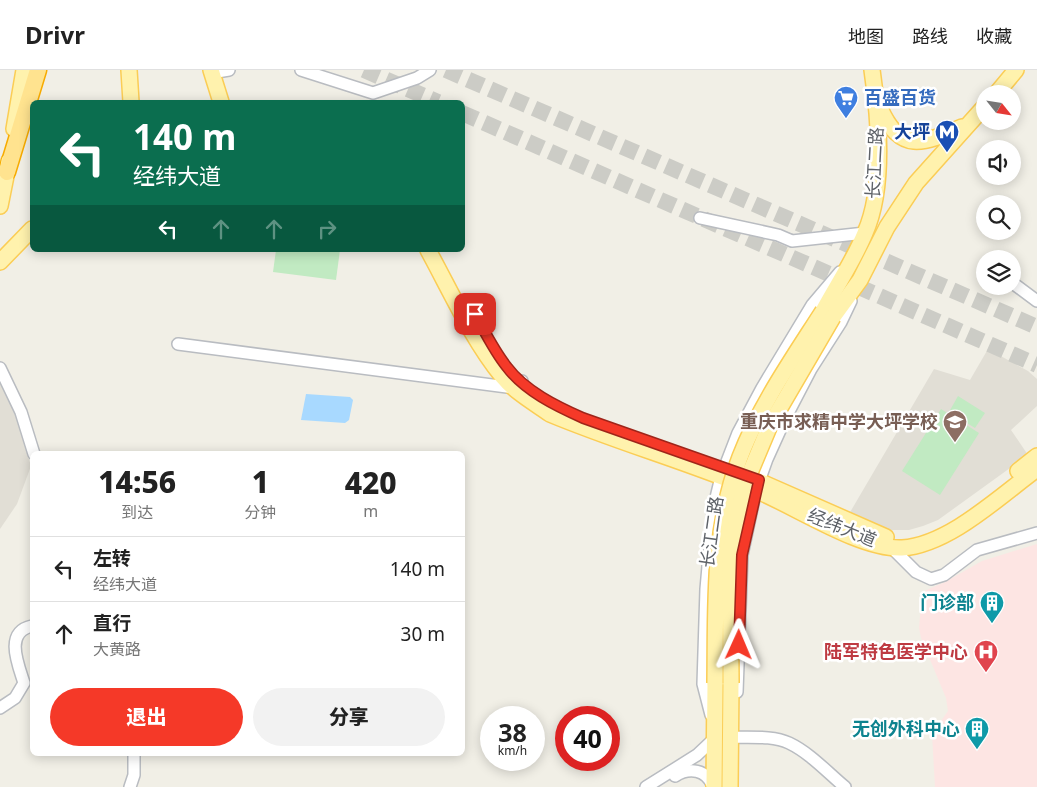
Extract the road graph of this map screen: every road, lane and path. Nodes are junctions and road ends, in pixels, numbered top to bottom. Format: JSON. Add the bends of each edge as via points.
{"nodes":[{"id":1,"x":24,"y":70,"type":"edge"},
{"id":2,"x":38,"y":70,"type":"edge"},
{"id":3,"x":129,"y":70,"type":"edge"},
{"id":4,"x":138,"y":70,"type":"edge"},
{"id":5,"x":228,"y":70,"type":"edge"},
{"id":6,"x":301,"y":70,"type":"edge"},
{"id":7,"x":430,"y":70,"type":"edge"},
{"id":8,"x":872,"y":70,"type":"edge"},
{"id":9,"x":1016,"y":70,"type":"edge"},
{"id":10,"x":208,"y":71,"type":"edge"},
{"id":11,"x":1004,"y":85,"type":"edge"},
{"id":12,"x":372,"y":98,"type":"edge"},
{"id":13,"x":131,"y":100,"type":"edge"},
{"id":14,"x":139,"y":100,"type":"edge"},
{"id":15,"x":212,"y":100,"type":"edge"},
{"id":16,"x":219,"y":100,"type":"edge"},
{"id":17,"x":876,"y":100,"type":"junction"},
{"id":18,"x":976,"y":116,"type":"edge"},
{"id":19,"x":968,"y":125,"type":"junction"},
{"id":20,"x":4,"y":174,"type":"edge"},
{"id":21,"x":1,"y":196,"type":"edge"},
{"id":22,"x":700,"y":218,"type":"dead end"},
{"id":23,"x":30,"y":231,"type":"edge"},
{"id":24,"x":865,"y":233,"type":"junction"},
{"id":25,"x":30,"y":244,"type":"edge"},
{"id":26,"x":429,"y":252,"type":"edge"},
{"id":27,"x":440,"y":252,"type":"edge"},
{"id":28,"x":855,"y":253,"type":"junction"},
{"id":29,"x":0,"y":262,"type":"edge"},
{"id":30,"x":0,"y":273,"type":"edge"},
{"id":31,"x":860,"y":280,"type":"junction"},
{"id":32,"x":1021,"y":289,"type":"edge"},
{"id":33,"x":1037,"y":301,"type":"edge"},
{"id":34,"x":828,"y":314,"type":"junction"},
{"id":35,"x":178,"y":344,"type":"dead end"},
{"id":36,"x":0,"y":368,"type":"edge"},
{"id":37,"x":519,"y":385,"type":"junction"},
{"id":38,"x":33,"y":451,"type":"edge"},
{"id":39,"x":1037,"y":456,"type":"edge"},
{"id":40,"x":1037,"y":468,"type":"edge"},
{"id":41,"x":722,"y":472,"type":"junction"},
{"id":42,"x":757,"y":485,"type":"junction"},
{"id":43,"x":713,"y":510,"type":"junction"},
{"id":44,"x":747,"y":525,"type":"junction"},
{"id":45,"x":1037,"y":533,"type":"edge"},
{"id":46,"x":878,"y":535,"type":"junction"},
{"id":47,"x":892,"y":547,"type":"junction"},
{"id":48,"x":30,"y":627,"type":"edge"},
{"id":49,"x":0,"y":708,"type":"edge"},
{"id":50,"x":730,"y":732,"type":"junction"},
{"id":51,"x":714,"y":733,"type":"junction"},
{"id":52,"x":134,"y":756,"type":"edge"},
{"id":53,"x":130,"y":787,"type":"edge"},
{"id":54,"x":646,"y":787,"type":"edge"},
{"id":55,"x":656,"y":787,"type":"edge"},
{"id":56,"x":713,"y":787,"type":"edge"},
{"id":57,"x":730,"y":787,"type":"edge"},
{"id":58,"x":845,"y":787,"type":"edge"}],
"edges":[{"from":1,"to":20,"type":"main road"},
{"from":2,"to":20,"type":"highway"},
{"from":3,"to":13,"type":"main road"},
{"from":4,"to":14,"type":"main road"},
{"from":5,"to":10,"type":"street"},
{"from":6,"to":12,"type":"street"},
{"from":7,"to":12,"type":"street"},
{"from":8,"to":17,"type":"main road","name":"长江二路"},
{"from":9,"to":11,"type":"main road"},
{"from":10,"to":15,"type":"main road"},
{"from":10,"to":16,"type":"main road"},
{"from":17,"to":19,"type":"main road","name":"长江二路","via":[[888,126],[911,142],[937,138]]},
{"from":17,"to":24,"type":"main road","name":"长江二路","via":[[875,197]]},
{"from":18,"to":19,"type":"main road","name":"长江二路"},
{"from":19,"to":31,"type":"main road","name":"长江二路","via":[[903,202]]},
{"from":20,"to":21,"type":"main road"},
{"from":22,"to":24,"type":"street","via":[[778,235],[792,242]]},
{"from":23,"to":29,"type":"main road"},
{"from":24,"to":28,"type":"main road","name":"长江二路"},
{"from":25,"to":30,"type":"main road","via":[[18,260]]},
{"from":26,"to":37,"type":"main road","via":[[486,354],[503,377]]},
{"from":27,"to":37,"type":"main road"},
{"from":28,"to":34,"type":"main road","name":"长江二路"},
{"from":28,"to":41,"type":"street","name":"长江二路","via":[[812,305],[762,388]]},
{"from":31,"to":34,"type":"main road","name":"长江二路"},
{"from":31,"to":42,"type":"street","name":"长江二路","via":[[841,322],[786,417]]},
{"from":32,"to":33,"type":"street"},
{"from":34,"to":50,"type":"main road","name":"长江二路","bridge":true,"via":[[770,424],[744,487],[730,552]]},
{"from":34,"to":51,"type":"main road","name":"长江二路","bridge":true,"via":[[756,421],[730,487],[718,554]]},
{"from":35,"to":37,"type":"street"},
{"from":36,"to":38,"type":"street","via":[[21,412]]},
{"from":37,"to":41,"type":"main road","name":"经纬大道","via":[[550,414]]},
{"from":39,"to":46,"type":"main road","name":"经纬大道","via":[[934,531],[904,539]]},
{"from":40,"to":47,"type":"main road","name":"经纬大道","via":[[957,528],[920,544]]},
{"from":41,"to":42,"type":"main road","name":"经纬大道"},
{"from":41,"to":43,"type":"street","name":"长江二路"},
{"from":42,"to":44,"type":"street","name":"长江二路"},
{"from":42,"to":46,"type":"main road","name":"经纬大道"},
{"from":42,"to":47,"type":"main road","name":"经纬大道","via":[[861,540]]},
{"from":43,"to":44,"type":"street","via":[[726,502],[736,503],[746,515]]},
{"from":43,"to":51,"type":"street","name":"长江二路","via":[[708,551],[703,684]]},
{"from":44,"to":50,"type":"street","name":"长江二路","via":[[740,586],[738,684]]},
{"from":45,"to":47,"type":"street","via":[[977,550],[932,579],[916,572]]},
{"from":46,"to":47,"type":"street"},
{"from":48,"to":49,"type":"street","via":[[16,638],[14,653],[24,683],[15,698]]},
{"from":50,"to":57,"type":"main road","name":"长江二路"},
{"from":50,"to":58,"type":"street","via":[[788,743]]},
{"from":51,"to":54,"type":"street","via":[[698,755]]},
{"from":51,"to":56,"type":"main road","name":"长江二路"},
{"from":52,"to":53,"type":"street"},
{"from":55,"to":56,"type":"street","via":[[691,769],[705,775]]}]}
